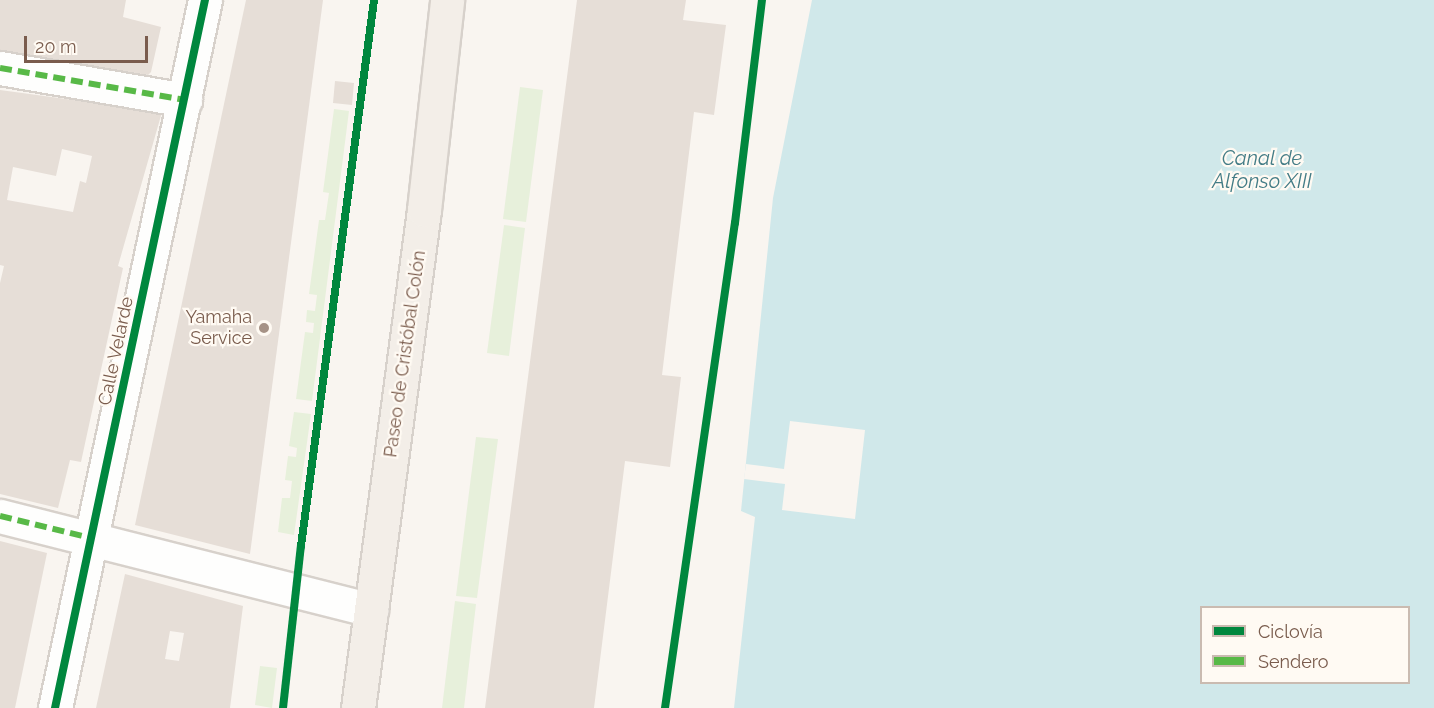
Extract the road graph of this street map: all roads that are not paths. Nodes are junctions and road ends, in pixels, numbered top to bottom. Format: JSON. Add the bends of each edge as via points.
{"nodes":[{"id":1,"x":205,"y":0,"type":"edge"},
{"id":2,"x":447,"y":0,"type":"edge"},
{"id":3,"x":0,"y":68,"type":"edge"},
{"id":4,"x":185,"y":100,"type":"junction"},
{"id":5,"x":0,"y":516,"type":"edge"},
{"id":6,"x":91,"y":538,"type":"junction"},
{"id":7,"x":371,"y":610,"type":"junction"},
{"id":8,"x":55,"y":708,"type":"edge"},
{"id":9,"x":358,"y":708,"type":"edge"}],
"edges":[{"from":1,"to":4,"type":"street","name":"Calle Velarde"},
{"from":2,"to":7,"type":"main road","name":"Paseo de Cristóbal Colón","via":[[424,210]]},
{"from":3,"to":4,"type":"street"},
{"from":4,"to":6,"type":"street","name":"Calle Velarde"},
{"from":5,"to":6,"type":"street"},
{"from":6,"to":7,"type":"street"},
{"from":6,"to":8,"type":"street","name":"Calle Velarde"},
{"from":7,"to":9,"type":"main road","name":"Paseo de Cristóbal Colón"}]}
